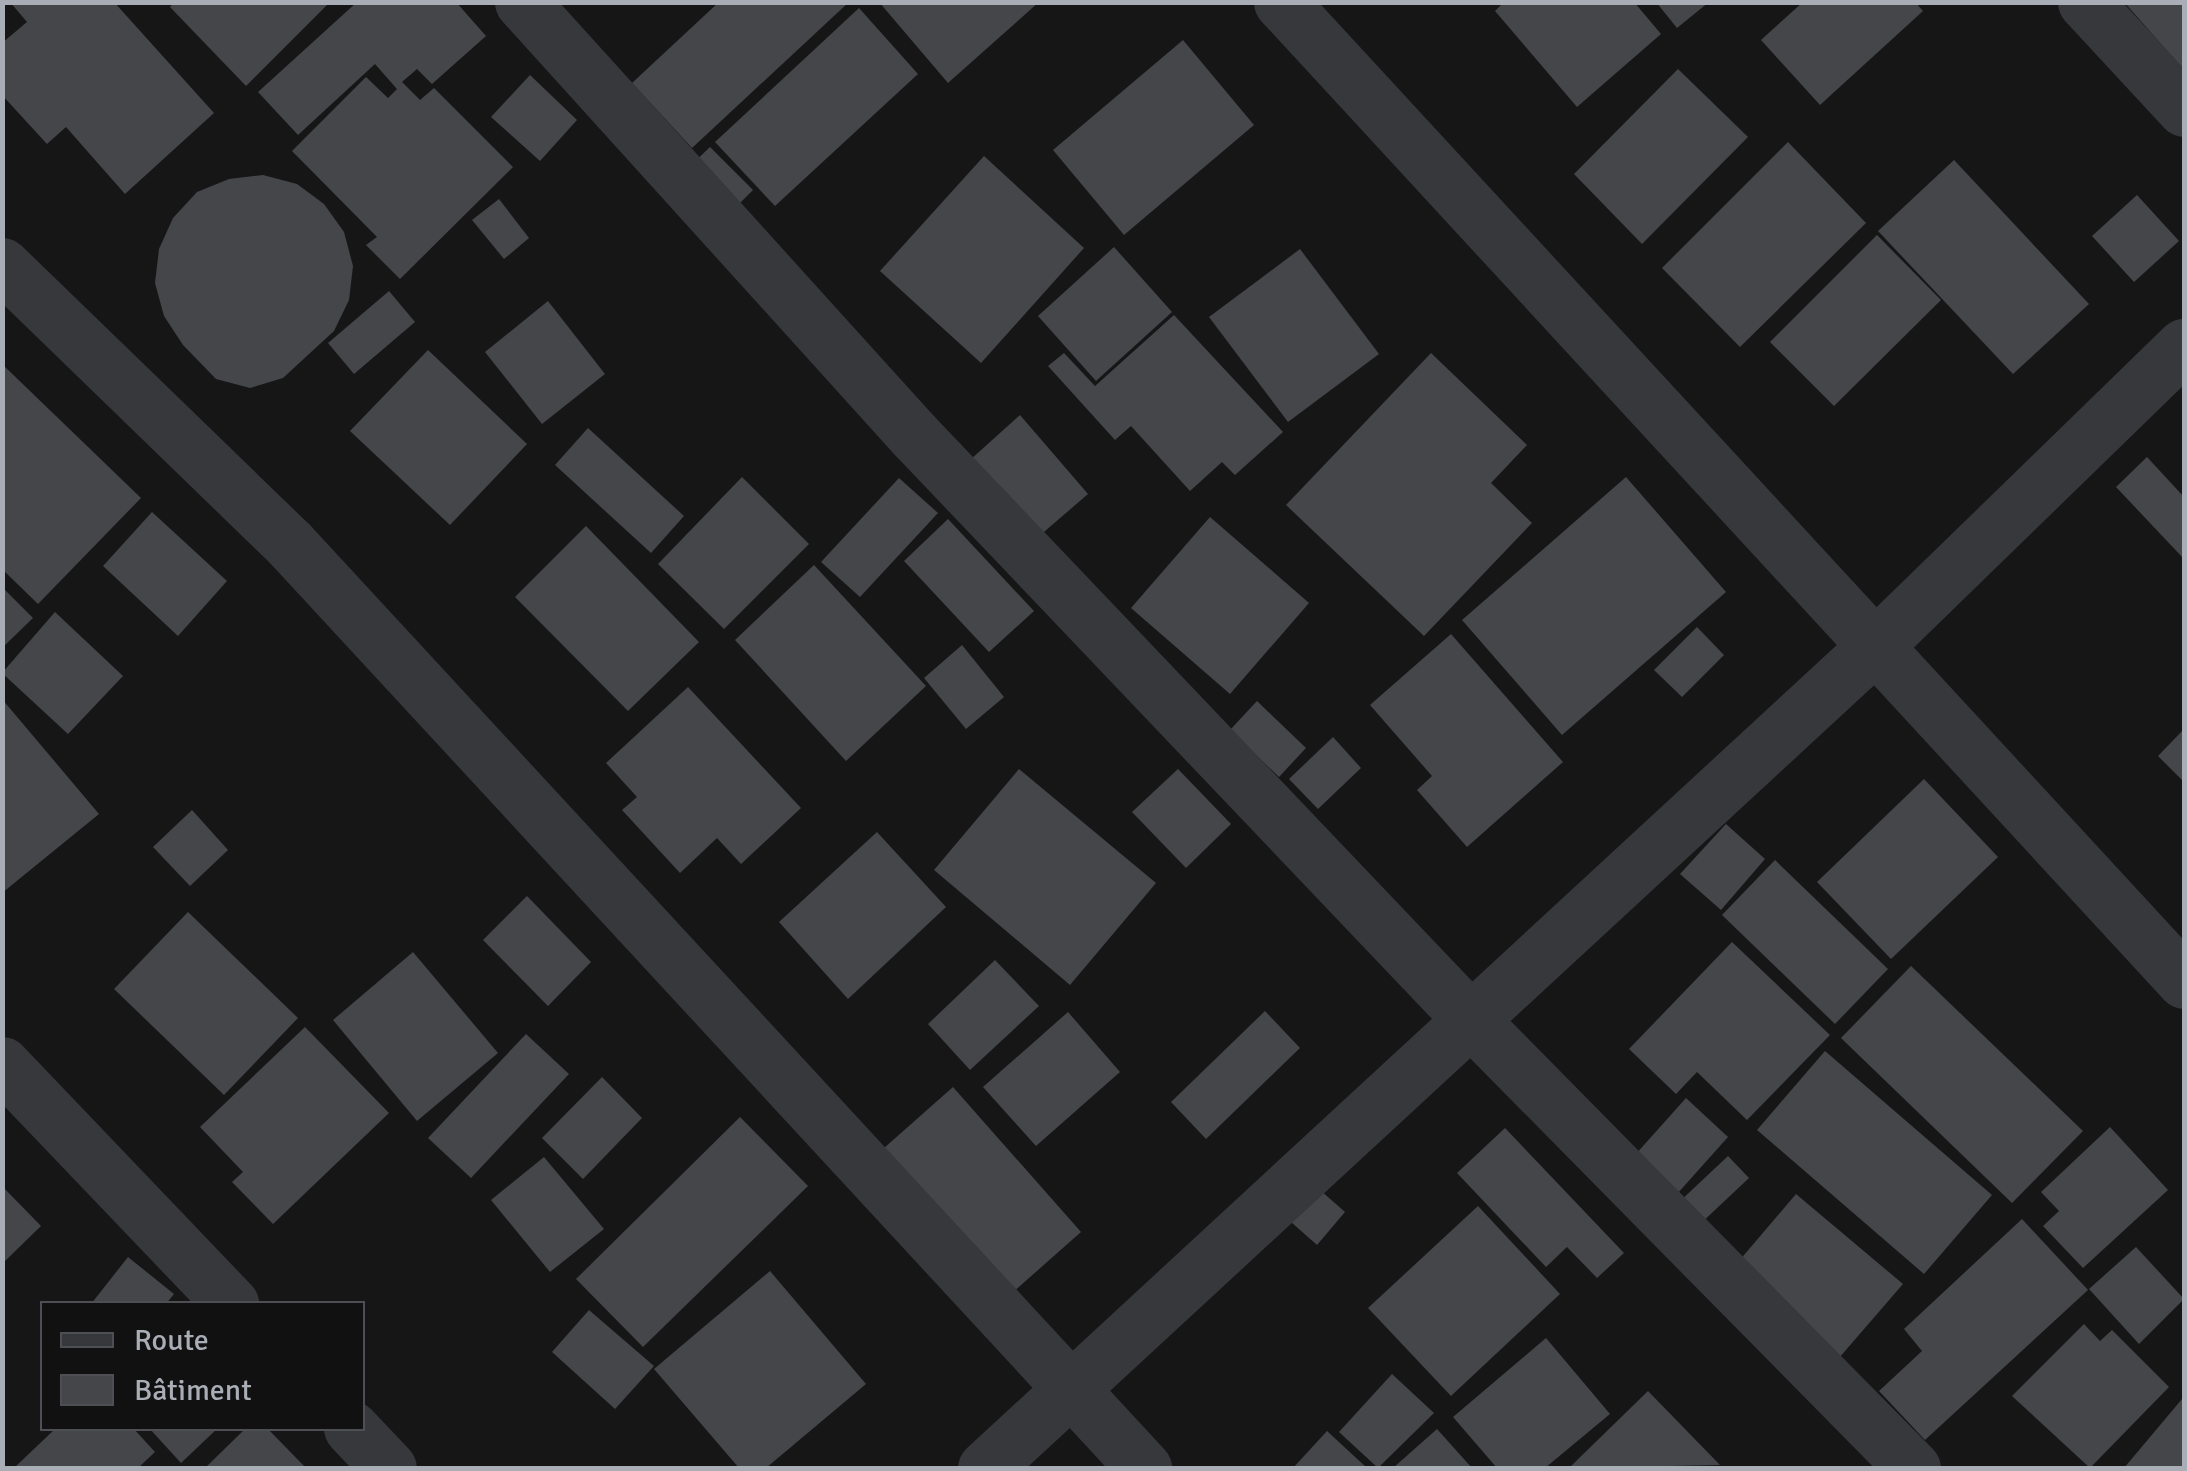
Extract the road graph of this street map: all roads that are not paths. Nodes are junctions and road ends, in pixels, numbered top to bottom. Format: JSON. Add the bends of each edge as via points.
{"nodes":[{"id":1,"x":522,"y":2,"type":"edge"},
{"id":2,"x":1281,"y":2,"type":"edge"},
{"id":3,"x":2084,"y":2,"type":"edge"},
{"id":4,"x":2184,"y":109,"type":"edge"},
{"id":5,"x":2,"y":264,"type":"edge"},
{"id":6,"x":2184,"y":346,"type":"edge"},
{"id":7,"x":1874,"y":647,"type":"junction"},
{"id":8,"x":2184,"y":982,"type":"edge"},
{"id":9,"x":1472,"y":1021,"type":"junction"},
{"id":10,"x":2,"y":1064,"type":"edge"},
{"id":11,"x":228,"y":1301,"type":"edge"},
{"id":12,"x":1071,"y":1388,"type":"junction"},
{"id":13,"x":354,"y":1431,"type":"edge"},
{"id":14,"x":389,"y":1468,"type":"edge"},
{"id":15,"x":985,"y":1468,"type":"edge"},
{"id":16,"x":1144,"y":1468,"type":"edge"},
{"id":17,"x":1913,"y":1468,"type":"edge"}],
"edges":[{"from":1,"to":9,"type":"street","via":[[913,434]]},
{"from":2,"to":7,"type":"street"},
{"from":3,"to":4,"type":"street"},
{"from":5,"to":12,"type":"street","via":[[289,543]]},
{"from":6,"to":7,"type":"street"},
{"from":7,"to":8,"type":"street"},
{"from":7,"to":9,"type":"street"},
{"from":9,"to":12,"type":"street"},
{"from":9,"to":17,"type":"street"},
{"from":10,"to":11,"type":"street"},
{"from":12,"to":15,"type":"street"},
{"from":12,"to":16,"type":"street"},
{"from":13,"to":14,"type":"street"}]}
